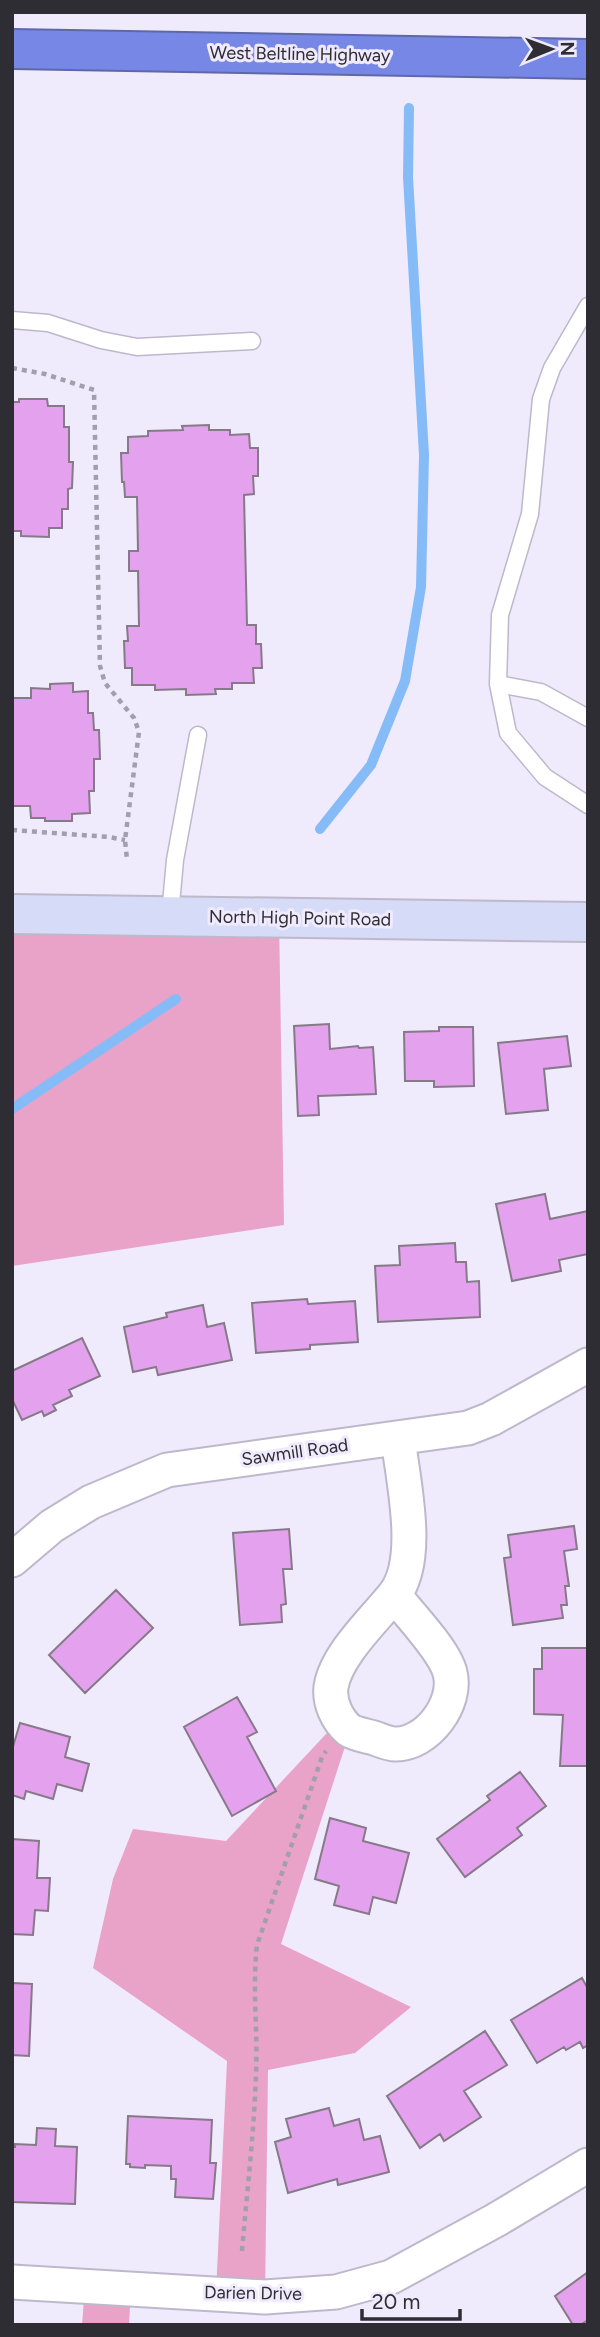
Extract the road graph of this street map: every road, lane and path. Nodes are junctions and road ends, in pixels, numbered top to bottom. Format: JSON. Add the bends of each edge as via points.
{"nodes":[{"id":1,"x":12,"y":50,"type":"edge"},
{"id":2,"x":588,"y":59,"type":"edge"},
{"id":3,"x":588,"y":306,"type":"edge"},
{"id":4,"x":12,"y":320,"type":"edge"},
{"id":5,"x":252,"y":341,"type":"dead end"},
{"id":6,"x":12,"y":368,"type":"edge"},
{"id":7,"x":498,"y":684,"type":"junction"},
{"id":8,"x":588,"y":718,"type":"edge"},
{"id":9,"x":198,"y":735,"type":"dead end"},
{"id":10,"x":588,"y":805,"type":"edge"},
{"id":11,"x":12,"y":830,"type":"edge"},
{"id":12,"x":125,"y":840,"type":"junction"},
{"id":13,"x":127,"y":860,"type":"dead end"},
{"id":14,"x":12,"y":914,"type":"edge"},
{"id":15,"x":170,"y":915,"type":"junction"},
{"id":16,"x":588,"y":922,"type":"edge"},
{"id":17,"x":588,"y":1365,"type":"edge"},
{"id":18,"x":398,"y":1438,"type":"junction"},
{"id":19,"x":12,"y":1560,"type":"edge"},
{"id":20,"x":394,"y":1595,"type":"junction"},
{"id":21,"x":344,"y":1724,"type":"junction"},
{"id":22,"x":588,"y":2165,"type":"edge"},
{"id":23,"x":242,"y":2251,"type":"dead end"},
{"id":24,"x":12,"y":2282,"type":"edge"}],
"edges":[{"from":1,"to":2,"type":"highway","name":"West Beltline Highway"},
{"from":3,"to":7,"type":"lane","via":[[552,368],[541,399],[530,514],[500,614]]},
{"from":4,"to":5,"type":"lane","via":[[48,323],[137,346]]},
{"from":6,"to":12,"type":"path","via":[[94,390],[100,666],[105,683],[134,718],[139,732]]},
{"from":7,"to":8,"type":"lane","via":[[541,692]]},
{"from":7,"to":10,"type":"lane","via":[[508,733],[545,777]]},
{"from":9,"to":15,"type":"lane","via":[[175,860]]},
{"from":11,"to":12,"type":"path"},
{"from":12,"to":13,"type":"path"},
{"from":14,"to":15,"type":"street","name":"North High Point Road"},
{"from":15,"to":16,"type":"street","name":"North High Point Road"},
{"from":17,"to":18,"type":"street","name":"Sawmill Road","via":[[468,1428]]},
{"from":18,"to":19,"type":"street","name":"Sawmill Road","via":[[167,1470],[91,1502],[52,1526]]},
{"from":18,"to":20,"type":"street","via":[[408,1550],[401,1586]]},
{"from":20,"to":21,"type":"street","via":[[340,1662],[331,1701]]},
{"from":20,"to":21,"type":"street","via":[[450,1672],[448,1707],[431,1728],[395,1745],[350,1731]]},
{"from":21,"to":23,"type":"path","via":[[322,1757],[257,1945],[256,2075]]},
{"from":22,"to":24,"type":"street","name":"Darien Drive","via":[[391,2277],[337,2292],[265,2297]]}]}
